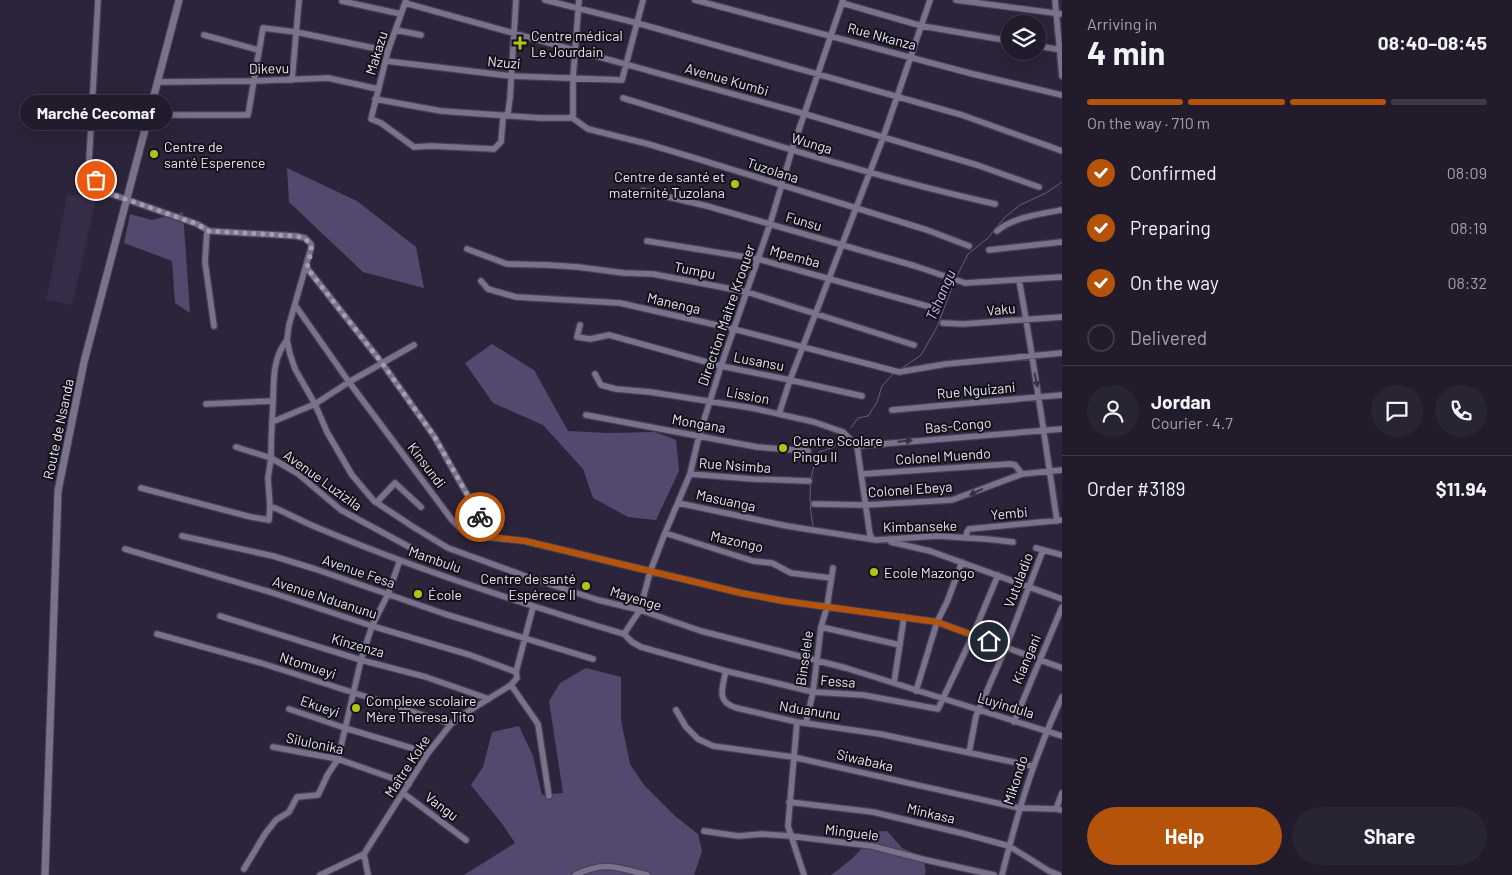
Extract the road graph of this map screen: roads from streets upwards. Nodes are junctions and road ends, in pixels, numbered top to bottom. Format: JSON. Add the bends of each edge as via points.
{"nodes":[{"id":1,"x":98,"y":0,"type":"edge"},
{"id":2,"x":179,"y":0,"type":"edge"},
{"id":3,"x":299,"y":0,"type":"edge"},
{"id":4,"x":516,"y":0,"type":"edge"},
{"id":5,"x":545,"y":0,"type":"edge"},
{"id":6,"x":580,"y":0,"type":"edge"},
{"id":7,"x":643,"y":0,"type":"edge"},
{"id":8,"x":695,"y":0,"type":"edge"},
{"id":9,"x":930,"y":0,"type":"edge"},
{"id":10,"x":956,"y":0,"type":"edge"},
{"id":11,"x":1056,"y":0,"type":"edge"},
{"id":12,"x":342,"y":1,"type":"edge"},
{"id":13,"x":405,"y":1,"type":"edge"},
{"id":14,"x":843,"y":1,"type":"edge"},
{"id":15,"x":711,"y":2,"type":"edge"},
{"id":16,"x":579,"y":9,"type":"junction"},
{"id":17,"x":401,"y":14,"type":"junction"},
{"id":18,"x":1059,"y":14,"type":"edge"},
{"id":19,"x":637,"y":23,"type":"junction"},
{"id":20,"x":922,"y":26,"type":"junction"},
{"id":21,"x":396,"y":30,"type":"junction"},
{"id":22,"x":296,"y":32,"type":"junction"},
{"id":23,"x":514,"y":33,"type":"junction"},
{"id":24,"x":204,"y":35,"type":"dead end"},
{"id":25,"x":421,"y":35,"type":"dead end"},
{"id":26,"x":832,"y":35,"type":"junction"},
{"id":27,"x":1001,"y":39,"type":"edge"},
{"id":28,"x":1046,"y":47,"type":"edge"},
{"id":29,"x":258,"y":50,"type":"junction"},
{"id":30,"x":576,"y":50,"type":"junction"},
{"id":31,"x":1061,"y":50,"type":"edge"},
{"id":32,"x":388,"y":51,"type":"junction"},
{"id":33,"x":912,"y":57,"type":"junction"},
{"id":34,"x":386,"y":61,"type":"junction"},
{"id":35,"x":627,"y":64,"type":"junction"},
{"id":36,"x":819,"y":74,"type":"junction"},
{"id":37,"x":510,"y":76,"type":"junction"},
{"id":38,"x":1062,"y":76,"type":"edge"},
{"id":39,"x":573,"y":78,"type":"junction"},
{"id":40,"x":292,"y":80,"type":"junction"},
{"id":41,"x":253,"y":81,"type":"junction"},
{"id":42,"x":158,"y":82,"type":"junction"},
{"id":43,"x":378,"y":89,"type":"junction"},
{"id":44,"x":1062,"y":94,"type":"edge"},
{"id":45,"x":898,"y":97,"type":"junction"},
{"id":46,"x":376,"y":98,"type":"junction"},
{"id":47,"x":624,"y":98,"type":"dead end"},
{"id":48,"x":805,"y":114,"type":"junction"},
{"id":49,"x":149,"y":115,"type":"junction"},
{"id":50,"x":506,"y":115,"type":"junction"},
{"id":51,"x":571,"y":117,"type":"junction"},
{"id":52,"x":883,"y":138,"type":"junction"},
{"id":53,"x":792,"y":150,"type":"junction"},
{"id":54,"x":1062,"y":151,"type":"edge"},
{"id":55,"x":869,"y":173,"type":"junction"},
{"id":56,"x":782,"y":185,"type":"junction"},
{"id":57,"x":1039,"y":187,"type":"dead end"},
{"id":58,"x":642,"y":191,"type":"dead end"},
{"id":59,"x":126,"y":199,"type":"junction"},
{"id":60,"x":995,"y":204,"type":"dead end"},
{"id":61,"x":856,"y":209,"type":"junction"},
{"id":62,"x":1062,"y":210,"type":"edge"},
{"id":63,"x":770,"y":224,"type":"junction"},
{"id":64,"x":207,"y":230,"type":"junction"},
{"id":65,"x":997,"y":231,"type":"dead end"},
{"id":66,"x":647,"y":241,"type":"dead end"},
{"id":67,"x":1062,"y":242,"type":"edge"},
{"id":68,"x":842,"y":246,"type":"junction"},
{"id":69,"x":969,"y":246,"type":"dead end"},
{"id":70,"x":467,"y":250,"type":"dead end"},
{"id":71,"x":989,"y":250,"type":"dead end"},
{"id":72,"x":758,"y":259,"type":"junction"},
{"id":73,"x":307,"y":268,"type":"junction"},
{"id":74,"x":1062,"y":277,"type":"edge"},
{"id":75,"x":829,"y":278,"type":"junction"},
{"id":76,"x":1019,"y":280,"type":"junction"},
{"id":77,"x":481,"y":281,"type":"dead end"},
{"id":78,"x":747,"y":292,"type":"junction"},
{"id":79,"x":295,"y":305,"type":"junction"},
{"id":80,"x":934,"y":308,"type":"dead end"},
{"id":81,"x":815,"y":314,"type":"junction"},
{"id":82,"x":1062,"y":317,"type":"edge"},
{"id":83,"x":1026,"y":319,"type":"junction"},
{"id":84,"x":943,"y":323,"type":"dead end"},
{"id":85,"x":580,"y":325,"type":"dead end"},
{"id":86,"x":214,"y":326,"type":"dead end"},
{"id":87,"x":734,"y":329,"type":"junction"},
{"id":88,"x":287,"y":340,"type":"junction"},
{"id":89,"x":414,"y":345,"type":"dead end"},
{"id":90,"x":914,"y":345,"type":"dead end"},
{"id":91,"x":802,"y":347,"type":"junction"},
{"id":92,"x":1062,"y":354,"type":"edge"},
{"id":93,"x":1031,"y":356,"type":"junction"},
{"id":94,"x":382,"y":363,"type":"junction"},
{"id":95,"x":721,"y":366,"type":"junction"},
{"id":96,"x":595,"y":374,"type":"dead end"},
{"id":97,"x":790,"y":380,"type":"junction"},
{"id":98,"x":349,"y":382,"type":"junction"},
{"id":99,"x":1062,"y":395,"type":"edge"},
{"id":100,"x":862,"y":396,"type":"dead end"},
{"id":101,"x":1040,"y":397,"type":"junction"},
{"id":102,"x":273,"y":401,"type":"junction"},
{"id":103,"x":710,"y":401,"type":"junction"},
{"id":104,"x":206,"y":404,"type":"dead end"},
{"id":105,"x":315,"y":404,"type":"junction"},
{"id":106,"x":892,"y":410,"type":"dead end"},
{"id":107,"x":779,"y":414,"type":"junction"},
{"id":108,"x":586,"y":415,"type":"dead end"},
{"id":109,"x":272,"y":422,"type":"junction"},
{"id":110,"x":1062,"y":429,"type":"edge"},
{"id":111,"x":1042,"y":430,"type":"junction"},
{"id":112,"x":699,"y":436,"type":"junction"},
{"id":113,"x":857,"y":446,"type":"junction"},
{"id":114,"x":236,"y":447,"type":"dead end"},
{"id":115,"x":808,"y":452,"type":"dead end"},
{"id":116,"x":271,"y":458,"type":"junction"},
{"id":117,"x":1062,"y":470,"type":"edge"},
{"id":118,"x":1049,"y":472,"type":"junction"},
{"id":119,"x":690,"y":474,"type":"junction"},
{"id":120,"x":862,"y":474,"type":"junction"},
{"id":121,"x":1022,"y":474,"type":"junction"},
{"id":122,"x":809,"y":481,"type":"dead end"},
{"id":123,"x":141,"y":488,"type":"dead end"},
{"id":124,"x":377,"y":502,"type":"junction"},
{"id":125,"x":678,"y":503,"type":"junction"},
{"id":126,"x":814,"y":504,"type":"dead end"},
{"id":127,"x":865,"y":505,"type":"junction"},
{"id":128,"x":421,"y":507,"type":"dead end"},
{"id":129,"x":270,"y":508,"type":"junction"},
{"id":130,"x":1060,"y":520,"type":"edge"},
{"id":131,"x":769,"y":522,"type":"joint"},
{"id":132,"x":665,"y":533,"type":"junction"},
{"id":133,"x":182,"y":536,"type":"dead end"},
{"id":134,"x":491,"y":537,"type":"junction"},
{"id":135,"x":872,"y":538,"type":"junction"},
{"id":136,"x":966,"y":538,"type":"junction"},
{"id":137,"x":884,"y":540,"type":"junction"},
{"id":138,"x":1013,"y":542,"type":"dead end"},
{"id":139,"x":1036,"y":548,"type":"dead end"},
{"id":140,"x":125,"y":549,"type":"dead end"},
{"id":141,"x":415,"y":550,"type":"dead end"},
{"id":142,"x":1044,"y":550,"type":"junction"},
{"id":143,"x":1062,"y":555,"type":"edge"},
{"id":144,"x":400,"y":560,"type":"junction"},
{"id":145,"x":962,"y":562,"type":"junction"},
{"id":146,"x":833,"y":568,"type":"dead end"},
{"id":147,"x":650,"y":572,"type":"junction"},
{"id":148,"x":998,"y":575,"type":"junction"},
{"id":149,"x":831,"y":578,"type":"junction"},
{"id":150,"x":1030,"y":586,"type":"junction"},
{"id":151,"x":388,"y":594,"type":"junction"},
{"id":152,"x":1062,"y":599,"type":"edge"},
{"id":153,"x":827,"y":606,"type":"junction"},
{"id":154,"x":533,"y":607,"type":"junction"},
{"id":155,"x":1062,"y":607,"type":"edge"},
{"id":156,"x":640,"y":610,"type":"junction"},
{"id":157,"x":220,"y":616,"type":"dead end"},
{"id":158,"x":904,"y":618,"type":"junction"},
{"id":159,"x":937,"y":622,"type":"junction"},
{"id":160,"x":372,"y":626,"type":"junction"},
{"id":161,"x":821,"y":627,"type":"junction"},
{"id":162,"x":157,"y":634,"type":"dead end"},
{"id":163,"x":624,"y":634,"type":"junction"},
{"id":164,"x":972,"y":635,"type":"junction"},
{"id":165,"x":526,"y":638,"type":"junction"},
{"id":166,"x":900,"y":645,"type":"junction"},
{"id":167,"x":1006,"y":647,"type":"junction"},
{"id":168,"x":593,"y":659,"type":"dead end"},
{"id":169,"x":1040,"y":659,"type":"junction"},
{"id":170,"x":361,"y":660,"type":"junction"},
{"id":171,"x":817,"y":661,"type":"junction"},
{"id":172,"x":1062,"y":668,"type":"edge"},
{"id":173,"x":726,"y":671,"type":"junction"},
{"id":174,"x":516,"y":672,"type":"junction"},
{"id":175,"x":894,"y":683,"type":"junction"},
{"id":176,"x":511,"y":685,"type":"junction"},
{"id":177,"x":916,"y":691,"type":"junction"},
{"id":178,"x":813,"y":692,"type":"junction"},
{"id":179,"x":353,"y":693,"type":"junction"},
{"id":180,"x":1062,"y":697,"type":"edge"},
{"id":181,"x":489,"y":698,"type":"junction"},
{"id":182,"x":943,"y":699,"type":"junction"},
{"id":183,"x":289,"y":708,"type":"dead end"},
{"id":184,"x":676,"y":710,"type":"dead end"},
{"id":185,"x":978,"y":710,"type":"junction"},
{"id":186,"x":797,"y":722,"type":"junction"},
{"id":187,"x":1014,"y":722,"type":"junction"},
{"id":188,"x":806,"y":723,"type":"junction"},
{"id":189,"x":451,"y":724,"type":"junction"},
{"id":190,"x":345,"y":728,"type":"junction"},
{"id":191,"x":1046,"y":730,"type":"junction"},
{"id":192,"x":1062,"y":736,"type":"edge"},
{"id":193,"x":273,"y":747,"type":"dead end"},
{"id":194,"x":428,"y":753,"type":"junction"},
{"id":195,"x":969,"y":753,"type":"junction"},
{"id":196,"x":793,"y":757,"type":"junction"},
{"id":197,"x":338,"y":759,"type":"junction"},
{"id":198,"x":1032,"y":766,"type":"junction"},
{"id":199,"x":409,"y":784,"type":"junction"},
{"id":200,"x":403,"y":793,"type":"junction"},
{"id":201,"x":1062,"y":793,"type":"edge"},
{"id":202,"x":549,"y":796,"type":"dead end"},
{"id":203,"x":789,"y":802,"type":"junction"},
{"id":204,"x":1019,"y":808,"type":"junction"},
{"id":205,"x":1059,"y":810,"type":"edge"},
{"id":206,"x":704,"y":831,"type":"dead end"},
{"id":207,"x":790,"y":836,"type":"junction"},
{"id":208,"x":466,"y":840,"type":"dead end"},
{"id":209,"x":1009,"y":846,"type":"junction"},
{"id":210,"x":364,"y":854,"type":"junction"},
{"id":211,"x":244,"y":869,"type":"dead end"},
{"id":212,"x":45,"y":875,"type":"edge"},
{"id":213,"x":320,"y":875,"type":"edge"},
{"id":214,"x":368,"y":875,"type":"edge"},
{"id":215,"x":575,"y":875,"type":"edge"},
{"id":216,"x":647,"y":875,"type":"edge"},
{"id":217,"x":804,"y":875,"type":"edge"},
{"id":218,"x":994,"y":875,"type":"edge"},
{"id":219,"x":1002,"y":875,"type":"edge"},
{"id":220,"x":1060,"y":875,"type":"edge"}],
"edges":[{"from":1,"to":59,"type":"street","via":[[89,162],[100,187]]},
{"from":2,"to":42,"type":"street","name":"Route de Nsanda"},
{"from":3,"to":22,"type":"street"},
{"from":4,"to":23,"type":"street"},
{"from":5,"to":16,"type":"street"},
{"from":6,"to":16,"type":"street"},
{"from":7,"to":19,"type":"street"},
{"from":8,"to":15,"type":"street","name":"Rue Nkanza"},
{"from":9,"to":20,"type":"street"},
{"from":10,"to":18,"type":"street"},
{"from":11,"to":18,"type":"street"},
{"from":12,"to":17,"type":"street"},
{"from":13,"to":17,"type":"street","name":"Makazu"},
{"from":13,"to":23,"type":"street","name":"Avenue Kumbi"},
{"from":14,"to":20,"type":"street"},
{"from":14,"to":26,"type":"street","name":"Direction Maitre Kroquer"},
{"from":15,"to":26,"type":"street","name":"Rue Nkanza"},
{"from":16,"to":19,"type":"street"},
{"from":16,"to":30,"type":"street"},
{"from":17,"to":21,"type":"street","name":"Makazu"},
{"from":18,"to":31,"type":"street"},
{"from":19,"to":35,"type":"street"},
{"from":19,"to":36,"type":"street"},
{"from":20,"to":27,"type":"street"},
{"from":20,"to":33,"type":"street"},
{"from":21,"to":25,"type":"street"},
{"from":21,"to":32,"type":"street","name":"Makazu"},
{"from":22,"to":29,"type":"street","via":[[263,28]]},
{"from":22,"to":32,"type":"street"},
{"from":22,"to":40,"type":"street"},
{"from":23,"to":30,"type":"street","name":"Avenue Kumbi"},
{"from":23,"to":37,"type":"street"},
{"from":24,"to":29,"type":"street"},
{"from":26,"to":33,"type":"street","name":"Rue Nkanza"},
{"from":26,"to":36,"type":"street","name":"Direction Maitre Kroquer"},
{"from":28,"to":31,"type":"street"},
{"from":29,"to":41,"type":"street"},
{"from":30,"to":35,"type":"street","name":"Avenue Kumbi"},
{"from":30,"to":39,"type":"street"},
{"from":31,"to":38,"type":"street"},
{"from":32,"to":34,"type":"street","name":"Makazu"},
{"from":33,"to":44,"type":"street","name":"Rue Nkanza"},
{"from":33,"to":45,"type":"street"},
{"from":34,"to":37,"type":"street","name":"Nzuzi"},
{"from":34,"to":43,"type":"street","name":"Makazu"},
{"from":35,"to":39,"type":"street","name":"Nzuzi","via":[[622,80]]},
{"from":35,"to":48,"type":"street","name":"Avenue Kumbi"},
{"from":36,"to":45,"type":"street"},
{"from":36,"to":48,"type":"street","name":"Direction Maitre Kroquer"},
{"from":37,"to":39,"type":"street","name":"Nzuzi"},
{"from":37,"to":50,"type":"street"},
{"from":39,"to":51,"type":"street"},
{"from":40,"to":41,"type":"street","name":"Dikevu"},
{"from":40,"to":43,"type":"street","name":"Dikevu","via":[[328,78]]},
{"from":41,"to":42,"type":"street","name":"Dikevu"},
{"from":41,"to":49,"type":"street","via":[[248,115]]},
{"from":42,"to":49,"type":"street","name":"Route de Nsanda"},
{"from":43,"to":46,"type":"street","name":"Makazu"},
{"from":45,"to":52,"type":"street"},
{"from":45,"to":54,"type":"street","via":[[962,115]]},
{"from":46,"to":50,"type":"street","via":[[441,111]]},
{"from":46,"to":50,"type":"street","name":"Makazu","via":[[371,119],[419,148],[494,149],[501,142]]},
{"from":47,"to":53,"type":"street","name":"Wunga"},
{"from":48,"to":52,"type":"street","name":"Avenue Kumbi"},
{"from":48,"to":53,"type":"street","name":"Direction Maitre Kroquer"},
{"from":49,"to":59,"type":"street","name":"Route de Nsanda"},
{"from":50,"to":51,"type":"street"},
{"from":51,"to":56,"type":"street","name":"Tuzolana","via":[[588,129]]},
{"from":52,"to":55,"type":"street"},
{"from":52,"to":57,"type":"street","name":"Avenue Kumbi"},
{"from":53,"to":55,"type":"street","name":"Wunga"},
{"from":53,"to":56,"type":"street","name":"Direction Maitre Kroquer"},
{"from":55,"to":60,"type":"street","name":"Wunga"},
{"from":55,"to":61,"type":"street"},
{"from":56,"to":61,"type":"street","name":"Tuzolana"},
{"from":56,"to":63,"type":"street","name":"Direction Maitre Kroquer"},
{"from":58,"to":63,"type":"street","name":"Funsu"},
{"from":59,"to":64,"type":"street"},
{"from":59,"to":212,"type":"street","name":"Route de Nsanda","via":[[84,362],[58,491]]},
{"from":61,"to":68,"type":"street"},
{"from":61,"to":69,"type":"street","name":"Tuzolana"},
{"from":62,"to":65,"type":"street","via":[[1010,222]]},
{"from":63,"to":68,"type":"street","name":"Funsu"},
{"from":63,"to":72,"type":"street","name":"Direction Maitre Kroquer"},
{"from":64,"to":73,"type":"street","name":"Mayenge","via":[[296,236],[309,240],[311,248]]},
{"from":64,"to":86,"type":"street","via":[[205,262]]},
{"from":66,"to":72,"type":"street","name":"Mpemba"},
{"from":67,"to":71,"type":"street"},
{"from":68,"to":75,"type":"street"},
{"from":68,"to":76,"type":"street","name":"Funsu","via":[[974,283]]},
{"from":70,"to":78,"type":"street","name":"Tumpu","via":[[507,264],[548,264],[653,274]]},
{"from":72,"to":75,"type":"street","name":"Mpemba"},
{"from":72,"to":78,"type":"street","name":"Direction Maitre Kroquer"},
{"from":73,"to":79,"type":"street","name":"Mayenge"},
{"from":73,"to":94,"type":"street"},
{"from":74,"to":76,"type":"street","name":"Funsu"},
{"from":75,"to":80,"type":"street","name":"Mpemba"},
{"from":75,"to":81,"type":"street"},
{"from":76,"to":83,"type":"street"},
{"from":77,"to":87,"type":"street","name":"Manenga","via":[[488,289],[516,297],[620,303]]},
{"from":78,"to":81,"type":"street","name":"Tumpu"},
{"from":78,"to":87,"type":"street","name":"Direction Maitre Kroquer"},
{"from":79,"to":88,"type":"street","name":"Mayenge"},
{"from":79,"to":98,"type":"street","name":"Kinsundi"},
{"from":81,"to":90,"type":"street","name":"Tumpu"},
{"from":81,"to":91,"type":"street"},
{"from":82,"to":83,"type":"street","name":"Vaku"},
{"from":83,"to":84,"type":"street","name":"Vaku"},
{"from":83,"to":93,"type":"street"},
{"from":85,"to":95,"type":"street","name":"Lusansu","via":[[577,337],[590,339],[609,335]]},
{"from":87,"to":91,"type":"street","name":"Manenga"},
{"from":87,"to":95,"type":"street","name":"Direction Maitre Kroquer"},
{"from":88,"to":102,"type":"street","name":"Avenue Luzizila","via":[[275,363]]},
{"from":88,"to":105,"type":"street","name":"Mayenge","via":[[295,369]]},
{"from":89,"to":94,"type":"street"},
{"from":91,"to":93,"type":"street","name":"Manenga","via":[[899,372]]},
{"from":91,"to":97,"type":"street"},
{"from":92,"to":93,"type":"street"},
{"from":93,"to":101,"type":"street","one_way":true},
{"from":94,"to":98,"type":"street"},
{"from":94,"to":134,"type":"street","via":[[434,436]]},
{"from":95,"to":97,"type":"street","name":"Lusansu"},
{"from":95,"to":103,"type":"street","name":"Direction Maitre Kroquer"},
{"from":96,"to":103,"type":"street","name":"Lission","via":[[601,386]]},
{"from":97,"to":100,"type":"street","name":"Lusansu"},
{"from":97,"to":107,"type":"street"},
{"from":98,"to":105,"type":"street"},
{"from":98,"to":134,"type":"street","name":"Kinsundi","via":[[452,520],[474,536]]},
{"from":99,"to":101,"type":"street","name":"Rue Nguizani"},
{"from":101,"to":106,"type":"street","name":"Rue Nguizani"},
{"from":101,"to":111,"type":"street"},
{"from":102,"to":104,"type":"street"},
{"from":102,"to":109,"type":"street","name":"Avenue Luzizila"},
{"from":103,"to":107,"type":"street","name":"Lission"},
{"from":103,"to":112,"type":"street","name":"Direction Maitre Kroquer"},
{"from":105,"to":109,"type":"street"},
{"from":105,"to":124,"type":"street","name":"Mayenge","via":[[346,466]]},
{"from":107,"to":113,"type":"street","name":"Lission","via":[[843,432]]},
{"from":108,"to":112,"type":"street","name":"Mongana"},
{"from":109,"to":116,"type":"street","name":"Avenue Luzizila"},
{"from":110,"to":111,"type":"street","name":"Bas-Congo"},
{"from":113,"to":111,"type":"street","name":"Bas-Congo","one_way":true},
{"from":111,"to":118,"type":"street"},
{"from":112,"to":115,"type":"street","name":"Mongana"},
{"from":112,"to":119,"type":"street","name":"Direction Maitre Kroquer"},
{"from":113,"to":120,"type":"street"},
{"from":114,"to":116,"type":"street"},
{"from":116,"to":129,"type":"street","via":[[268,478]]},
{"from":116,"to":141,"type":"street","name":"Avenue Luzizila","via":[[297,473],[340,510]]},
{"from":117,"to":118,"type":"street","name":"Colonel Ebeya"},
{"from":118,"to":121,"type":"street","name":"Colonel Ebeya"},
{"from":118,"to":130,"type":"street"},
{"from":119,"to":122,"type":"street","name":"Rue Nsimba"},
{"from":119,"to":125,"type":"street","name":"Direction Maitre Kroquer"},
{"from":120,"to":121,"type":"street","name":"Colonel Muendo","via":[[1010,464]]},
{"from":120,"to":127,"type":"street"},
{"from":121,"to":127,"type":"street","name":"Colonel Ebeya","one_way":true,"via":[[952,500]]},
{"from":123,"to":129,"type":"street","via":[[269,520]]},
{"from":124,"to":128,"type":"street","via":[[395,483]]},
{"from":124,"to":156,"type":"street","name":"Mayenge","via":[[448,548],[536,580]]},
{"from":125,"to":131,"type":"street","name":"Masuanga"},
{"from":125,"to":132,"type":"street","name":"Direction Maitre Kroquer"},
{"from":126,"to":127,"type":"street","name":"Colonel Ebeya"},
{"from":127,"to":135,"type":"street"},
{"from":129,"to":144,"type":"street","name":"Mambulu"},
{"from":130,"to":136,"type":"street","name":"Yembi","via":[[970,529]]},
{"from":131,"to":135,"type":"street","name":"Kimbanseke"},
{"from":132,"to":147,"type":"street","name":"Direction Maitre Kroquer"},
{"from":132,"to":149,"type":"street","name":"Mazongo","via":[[753,561],[772,562],[802,576]]},
{"from":133,"to":151,"type":"street","name":"Avenue Fesa","via":[[273,556]]},
{"from":134,"to":147,"type":"street","name":"Kinsundi","via":[[525,541]]},
{"from":135,"to":137,"type":"street","name":"Kimbanseke"},
{"from":136,"to":137,"type":"street","name":"Kimbanseke","via":[[937,536]]},
{"from":136,"to":138,"type":"street","name":"Kimbanseke"},
{"from":137,"to":145,"type":"street"},
{"from":139,"to":142,"type":"street"},
{"from":140,"to":160,"type":"street","name":"Avenue Nduanunu"},
{"from":142,"to":143,"type":"street"},
{"from":142,"to":150,"type":"street","name":"Vutuladio"},
{"from":144,"to":151,"type":"street"},
{"from":144,"to":154,"type":"street","name":"Mambulu"},
{"from":145,"to":148,"type":"street"},
{"from":145,"to":159,"type":"street"},
{"from":146,"to":149,"type":"street","name":"Binselele"},
{"from":147,"to":153,"type":"street","via":[[741,593]]},
{"from":147,"to":156,"type":"street","name":"Direction Maitre Kroquer"},
{"from":148,"to":150,"type":"street"},
{"from":148,"to":164,"type":"street"},
{"from":149,"to":153,"type":"street","name":"Binselele"},
{"from":150,"to":152,"type":"street"},
{"from":150,"to":167,"type":"street","name":"Vutuladio"},
{"from":151,"to":160,"type":"street"},
{"from":151,"to":165,"type":"street","name":"Avenue Fesa"},
{"from":153,"to":158,"type":"street"},
{"from":153,"to":161,"type":"street","name":"Binselele"},
{"from":154,"to":163,"type":"street","name":"Mambulu"},
{"from":154,"to":165,"type":"street"},
{"from":155,"to":169,"type":"street","name":"Kiangani"},
{"from":156,"to":163,"type":"street","name":"Direction Maitre Kroquer"},
{"from":156,"to":171,"type":"street","name":"Mayenge","via":[[701,631]]},
{"from":157,"to":170,"type":"street","name":"Kinzenza"},
{"from":158,"to":159,"type":"street"},
{"from":158,"to":166,"type":"street"},
{"from":159,"to":164,"type":"street"},
{"from":159,"to":177,"type":"street"},
{"from":160,"to":170,"type":"street"},
{"from":160,"to":174,"type":"street","name":"Avenue Nduanunu"},
{"from":161,"to":166,"type":"street"},
{"from":161,"to":171,"type":"street","name":"Binselele"},
{"from":162,"to":179,"type":"street","name":"Ntomueyi"},
{"from":163,"to":173,"type":"street","via":[[641,647]]},
{"from":164,"to":167,"type":"street"},
{"from":164,"to":182,"type":"street"},
{"from":165,"to":168,"type":"street"},
{"from":165,"to":174,"type":"street"},
{"from":166,"to":175,"type":"street"},
{"from":167,"to":169,"type":"street"},
{"from":167,"to":185,"type":"street","name":"Vutuladio"},
{"from":169,"to":172,"type":"street"},
{"from":169,"to":187,"type":"street","name":"Kiangani"},
{"from":170,"to":179,"type":"street"},
{"from":170,"to":181,"type":"street","name":"Kinzenza"},
{"from":171,"to":175,"type":"street","name":"Mayenge"},
{"from":171,"to":178,"type":"street","name":"Binselele"},
{"from":173,"to":178,"type":"street","name":"Fessa"},
{"from":173,"to":186,"type":"street","name":"Nduanunu","via":[[722,694],[728,706]]},
{"from":174,"to":176,"type":"street","via":[[517,678]]},
{"from":175,"to":177,"type":"street","name":"Mayenge"},
{"from":176,"to":181,"type":"street","name":"Maître Koke"},
{"from":176,"to":202,"type":"street","via":[[538,724]]},
{"from":177,"to":182,"type":"street","name":"Mayenge"},
{"from":178,"to":182,"type":"street","name":"Fessa","via":[[863,695],[938,709]]},
{"from":178,"to":188,"type":"street","name":"Binselele"},
{"from":179,"to":189,"type":"street","name":"Ntomueyi"},
{"from":179,"to":190,"type":"street"},
{"from":180,"to":191,"type":"street","name":"Mikondo"},
{"from":181,"to":189,"type":"street","name":"Maître Koke"},
{"from":182,"to":185,"type":"street","name":"Luyindula"},
{"from":183,"to":190,"type":"street","name":"Ekueyi"},
{"from":184,"to":196,"type":"street","name":"Siwabaka","via":[[698,739],[713,746]]},
{"from":185,"to":187,"type":"street","name":"Luyindula"},
{"from":185,"to":195,"type":"street","name":"Vutuladio"},
{"from":186,"to":188,"type":"street","name":"Nduanunu"},
{"from":186,"to":196,"type":"street"},
{"from":187,"to":191,"type":"street","name":"Luyindula"},
{"from":188,"to":195,"type":"street","name":"Nduanunu","via":[[880,734]]},
{"from":189,"to":194,"type":"street","name":"Maître Koke"},
{"from":190,"to":194,"type":"street","name":"Ekueyi"},
{"from":190,"to":197,"type":"street"},
{"from":191,"to":192,"type":"street","name":"Luyindula"},
{"from":191,"to":198,"type":"street","name":"Mikondo"},
{"from":193,"to":197,"type":"street","name":"Silulonika"},
{"from":194,"to":199,"type":"street","name":"Maître Koke"},
{"from":195,"to":198,"type":"street","name":"Nduanunu"},
{"from":196,"to":203,"type":"street"},
{"from":196,"to":204,"type":"street","name":"Siwabaka"},
{"from":197,"to":199,"type":"street","name":"Silulonika"},
{"from":197,"to":211,"type":"street","via":[[318,795],[297,797],[289,812],[276,820],[265,834]]},
{"from":198,"to":204,"type":"street","name":"Mikondo"},
{"from":199,"to":200,"type":"street","name":"Maître Koke"},
{"from":200,"to":208,"type":"street","name":"Vangu"},
{"from":200,"to":210,"type":"street","name":"Maître Koke"},
{"from":201,"to":205,"type":"street"},
{"from":203,"to":207,"type":"street"},
{"from":203,"to":209,"type":"street","name":"Minkasa","via":[[873,812]]},
{"from":204,"to":205,"type":"street","name":"Siwabaka"},
{"from":204,"to":209,"type":"street","name":"Mikondo"},
{"from":206,"to":207,"type":"street","name":"Minguele","via":[[738,836]]},
{"from":207,"to":217,"type":"street"},
{"from":207,"to":218,"type":"street","name":"Minguele","via":[[872,846]]},
{"from":209,"to":219,"type":"street","name":"Mikondo"},
{"from":209,"to":220,"type":"street","name":"Minkasa"},
{"from":210,"to":213,"type":"street"},
{"from":210,"to":214,"type":"street"},
{"from":215,"to":216,"type":"street","via":[[592,867],[615,866]]}]}
